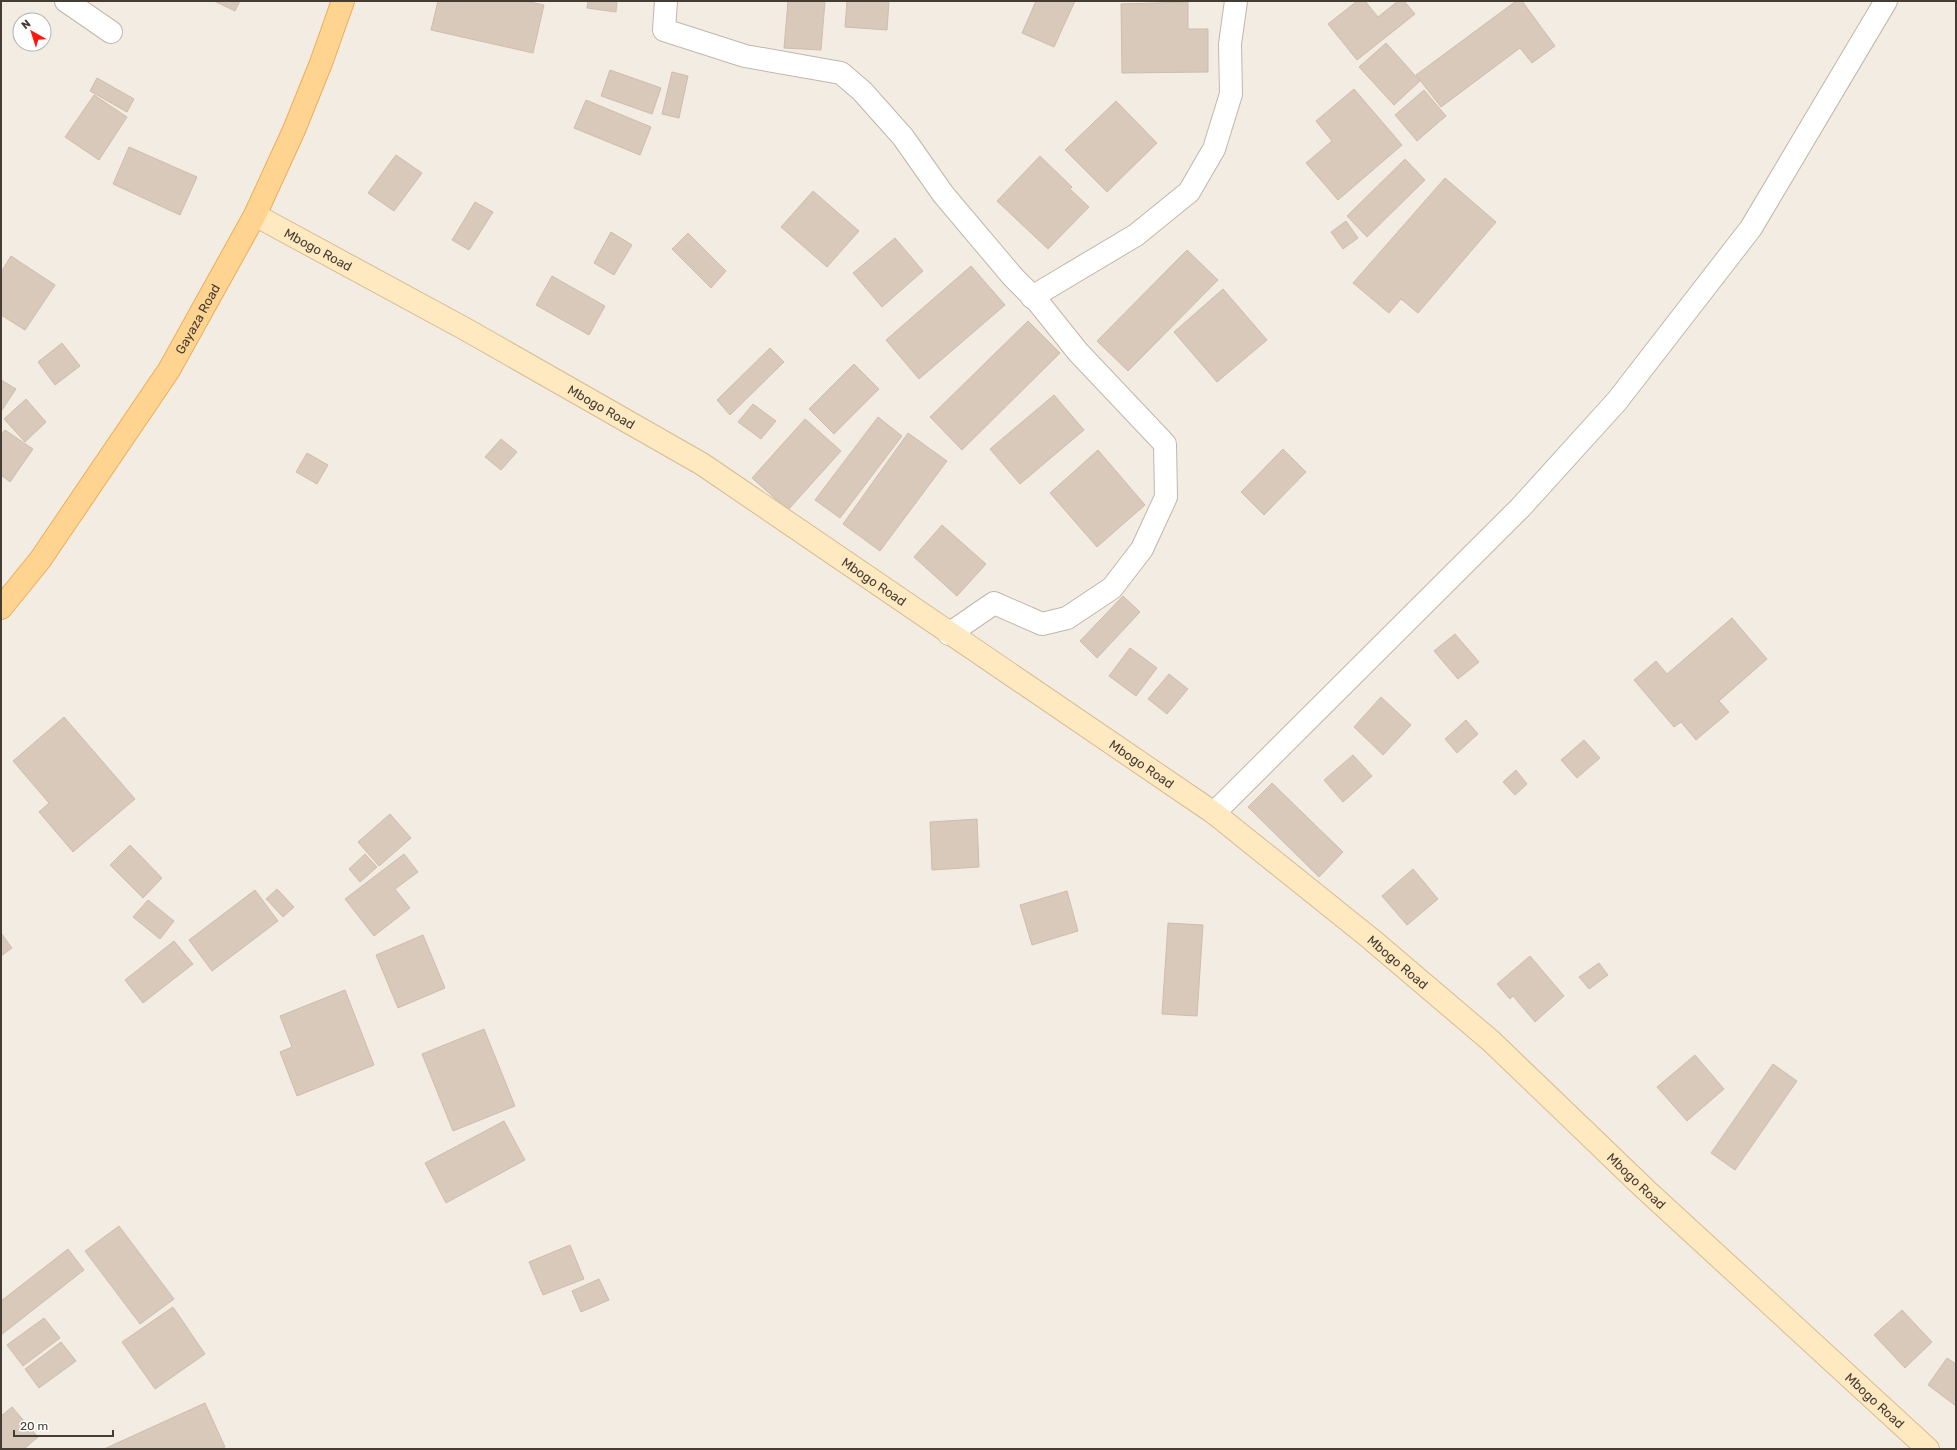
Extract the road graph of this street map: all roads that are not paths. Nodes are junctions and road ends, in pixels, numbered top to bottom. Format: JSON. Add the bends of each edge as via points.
{"nodes":[{"id":1,"x":66,"y":1,"type":"edge"},
{"id":2,"x":343,"y":1,"type":"edge"},
{"id":3,"x":666,"y":1,"type":"edge"},
{"id":4,"x":1236,"y":1,"type":"edge"},
{"id":5,"x":1886,"y":1,"type":"edge"},
{"id":6,"x":111,"y":32,"type":"dead end"},
{"id":7,"x":255,"y":214,"type":"junction"},
{"id":8,"x":1032,"y":297,"type":"junction"},
{"id":9,"x":1,"y":608,"type":"edge"},
{"id":10,"x":949,"y":634,"type":"junction"},
{"id":11,"x":1214,"y":813,"type":"junction"},
{"id":12,"x":1928,"y":1449,"type":"edge"}],
"edges":[{"from":1,"to":6,"type":"street"},
{"from":2,"to":7,"type":"main road","name":"Gayaza Road","via":[[294,130]]},
{"from":3,"to":8,"type":"street","via":[[664,30],[745,56],[841,73],[862,91],[903,137],[943,194],[1012,277]]},
{"from":4,"to":8,"type":"street","via":[[1230,44],[1231,94],[1214,149],[1189,192],[1136,235]]},
{"from":5,"to":11,"type":"street","via":[[1751,228],[1617,401],[1520,508]]},
{"from":7,"to":9,"type":"main road","name":"Gayaza Road","via":[[169,370],[40,560]]},
{"from":7,"to":10,"type":"main road","name":"Mbogo Road","via":[[467,330],[702,464]]},
{"from":8,"to":10,"type":"street","via":[[1078,352],[1165,444],[1166,496],[1142,549],[1112,588],[1067,618],[1042,624],[994,603]]},
{"from":10,"to":11,"type":"main road","name":"Mbogo Road"},
{"from":11,"to":12,"type":"main road","name":"Mbogo Road","via":[[1491,1041],[1645,1189]]}]}
